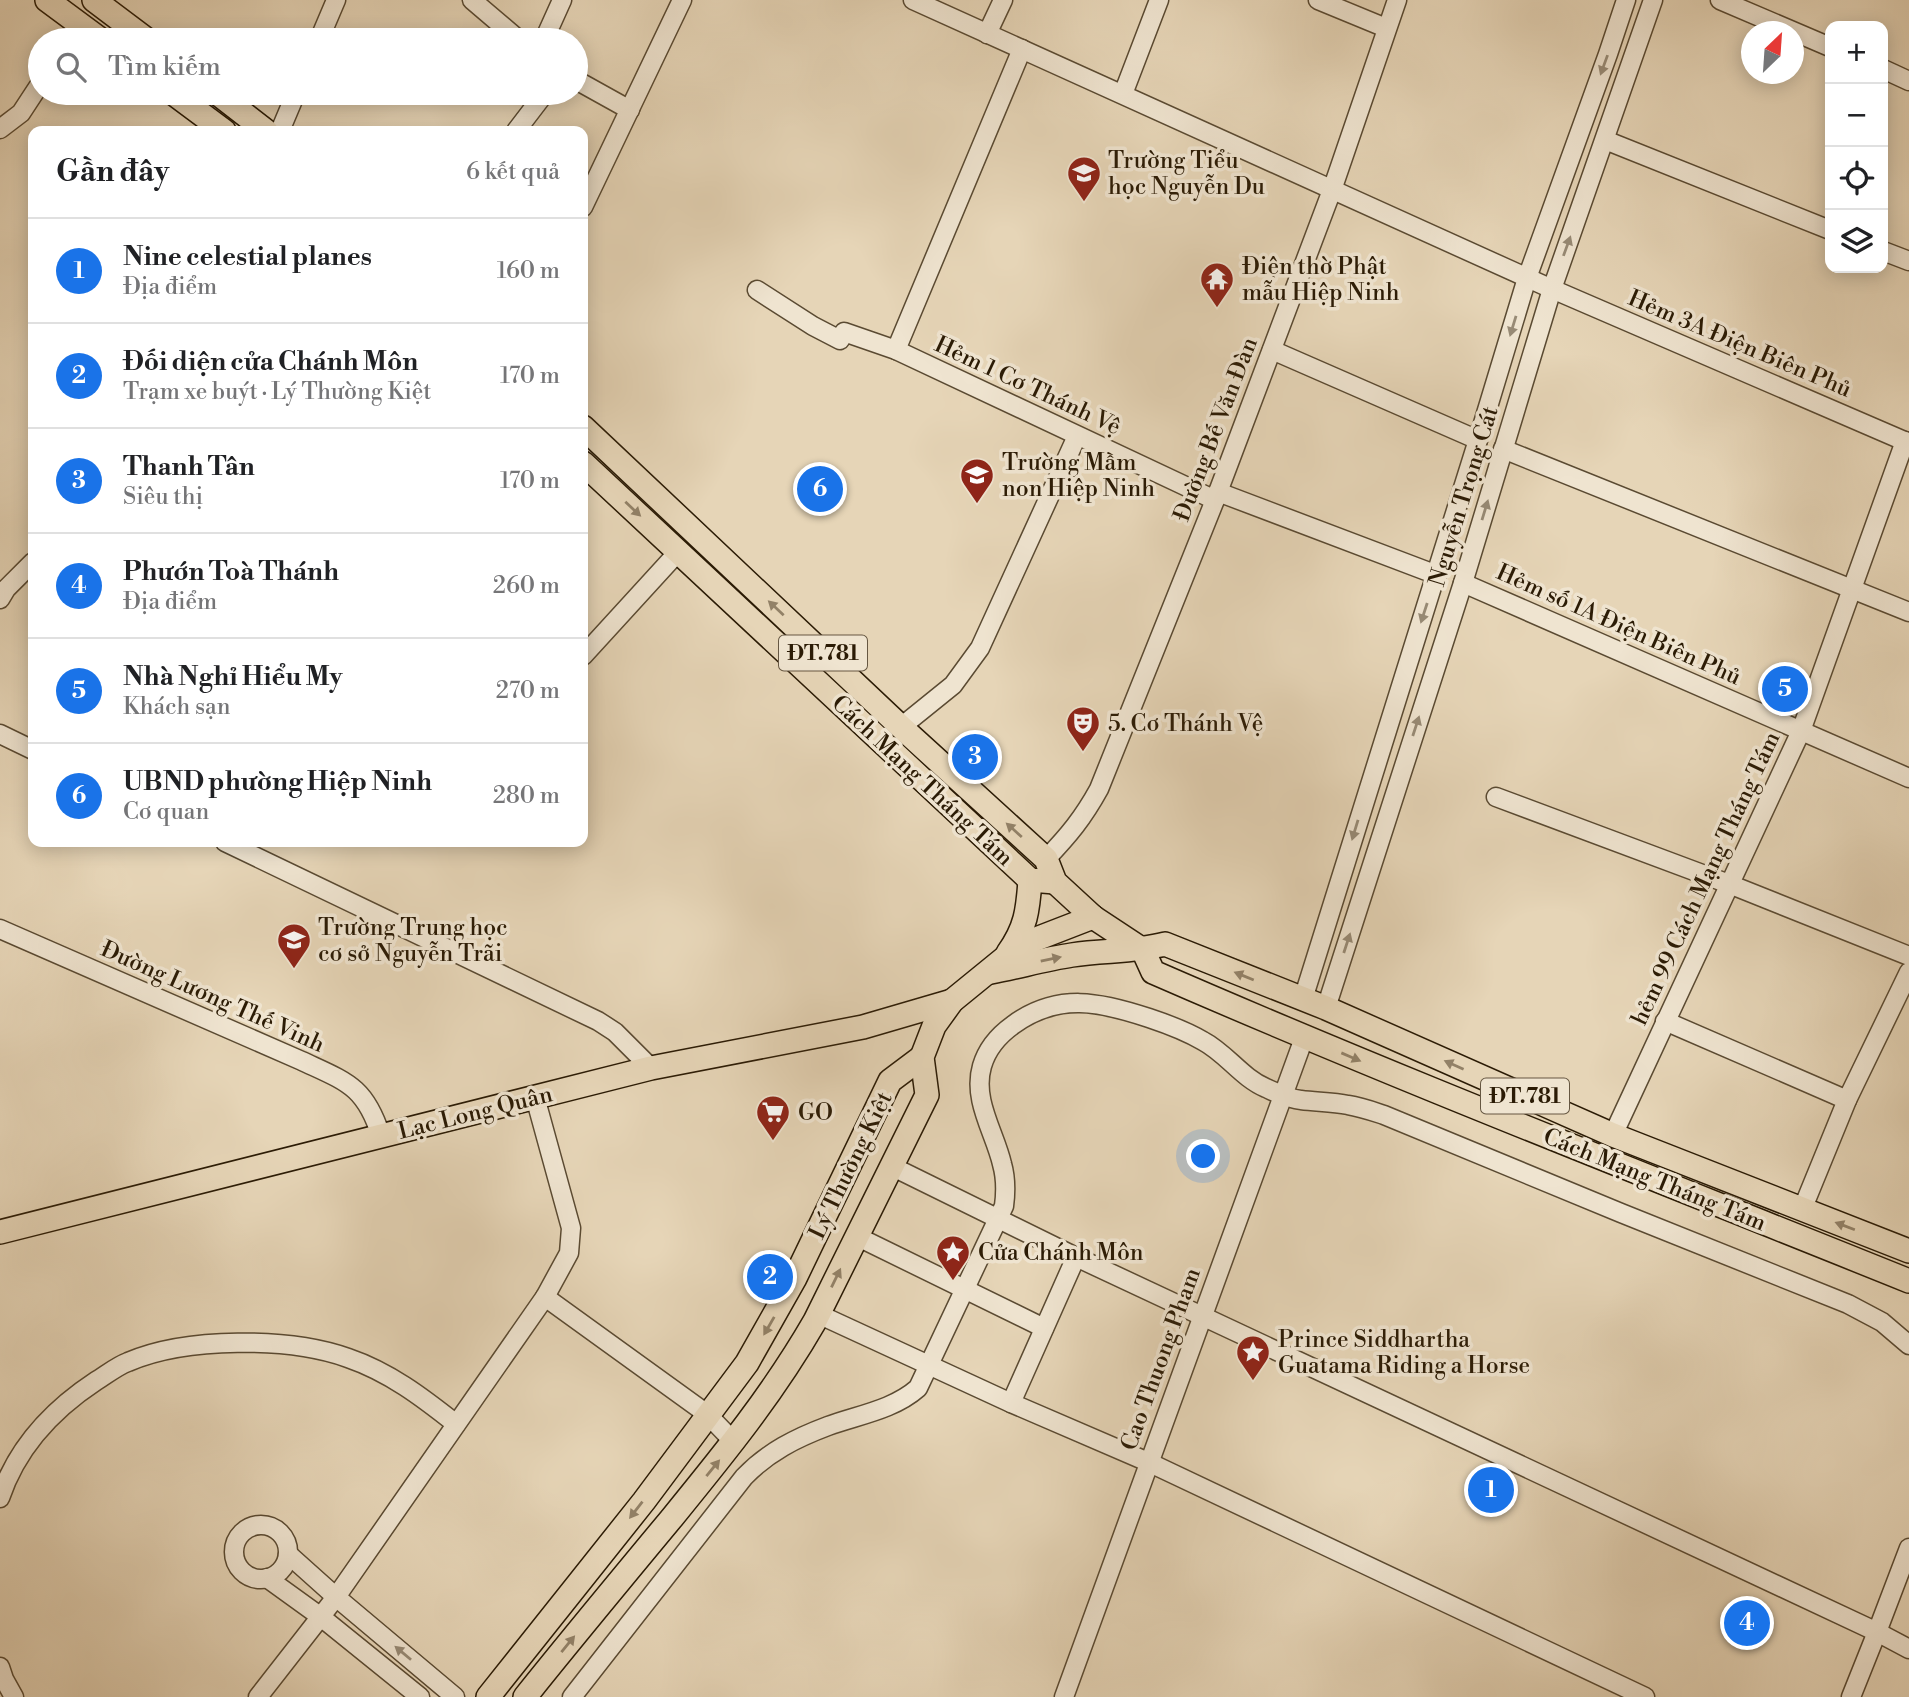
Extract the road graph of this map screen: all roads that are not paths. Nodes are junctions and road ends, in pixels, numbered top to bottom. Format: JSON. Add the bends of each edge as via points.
{"nodes":[{"id":1,"x":47,"y":0,"type":"edge"},
{"id":2,"x":94,"y":0,"type":"edge"},
{"id":3,"x":337,"y":0,"type":"edge"},
{"id":4,"x":471,"y":0,"type":"edge"},
{"id":5,"x":562,"y":0,"type":"edge"},
{"id":6,"x":682,"y":0,"type":"edge"},
{"id":7,"x":913,"y":0,"type":"edge"},
{"id":8,"x":1003,"y":0,"type":"edge"},
{"id":9,"x":1159,"y":0,"type":"edge"},
{"id":10,"x":1318,"y":0,"type":"edge"},
{"id":11,"x":1397,"y":0,"type":"edge"},
{"id":12,"x":1626,"y":0,"type":"edge"},
{"id":13,"x":1653,"y":0,"type":"edge"},
{"id":14,"x":1720,"y":0,"type":"edge"},
{"id":15,"x":71,"y":28,"type":"edge"},
{"id":16,"x":132,"y":28,"type":"edge"},
{"id":17,"x":324,"y":28,"type":"edge"},
{"id":18,"x":505,"y":28,"type":"edge"},
{"id":19,"x":549,"y":28,"type":"edge"},
{"id":20,"x":1386,"y":28,"type":"junction"},
{"id":21,"x":988,"y":34,"type":"junction"},
{"id":22,"x":1825,"y":45,"type":"edge"},
{"id":23,"x":1022,"y":49,"type":"junction"},
{"id":24,"x":1888,"y":71,"type":"edge"},
{"id":25,"x":1909,"y":80,"type":"edge"},
{"id":26,"x":588,"y":87,"type":"edge"},
{"id":27,"x":1123,"y":94,"type":"junction"},
{"id":28,"x":28,"y":101,"type":"edge"},
{"id":29,"x":189,"y":105,"type":"edge"},
{"id":30,"x":233,"y":105,"type":"edge"},
{"id":31,"x":291,"y":105,"type":"edge"},
{"id":32,"x":536,"y":105,"type":"edge"},
{"id":33,"x":630,"y":110,"type":"junction"},
{"id":34,"x":217,"y":126,"type":"edge"},
{"id":35,"x":260,"y":126,"type":"edge"},
{"id":36,"x":282,"y":126,"type":"edge"},
{"id":37,"x":520,"y":126,"type":"edge"},
{"id":38,"x":0,"y":129,"type":"edge"},
{"id":39,"x":1605,"y":140,"type":"junction"},
{"id":40,"x":1332,"y":190,"type":"junction"},
{"id":41,"x":588,"y":197,"type":"edge"},
{"id":42,"x":1825,"y":228,"type":"edge"},
{"id":43,"x":1888,"y":253,"type":"edge"},
{"id":44,"x":1909,"y":261,"type":"edge"},
{"id":45,"x":1527,"y":278,"type":"junction"},
{"id":46,"x":1552,"y":289,"type":"junction"},
{"id":47,"x":757,"y":290,"type":"dead end"},
{"id":48,"x":896,"y":350,"type":"junction"},
{"id":49,"x":1272,"y":350,"type":"junction"},
{"id":50,"x":588,"y":433,"type":"edge"},
{"id":51,"x":1077,"y":436,"type":"junction"},
{"id":52,"x":1478,"y":440,"type":"junction"},
{"id":53,"x":1907,"y":442,"type":"edge"},
{"id":54,"x":1503,"y":449,"type":"junction"},
{"id":55,"x":588,"y":468,"type":"edge"},
{"id":56,"x":1217,"y":496,"type":"junction"},
{"id":57,"x":679,"y":551,"type":"junction"},
{"id":58,"x":28,"y":568,"type":"edge"},
{"id":59,"x":1437,"y":575,"type":"junction"},
{"id":60,"x":1463,"y":583,"type":"junction"},
{"id":61,"x":1851,"y":590,"type":"junction"},
{"id":62,"x":0,"y":599,"type":"edge"},
{"id":63,"x":1909,"y":612,"type":"edge"},
{"id":64,"x":588,"y":651,"type":"edge"},
{"id":65,"x":901,"y":727,"type":"junction"},
{"id":66,"x":1801,"y":731,"type":"junction"},
{"id":67,"x":0,"y":734,"type":"edge"},
{"id":68,"x":28,"y":748,"type":"edge"},
{"id":69,"x":1909,"y":778,"type":"edge"},
{"id":70,"x":1496,"y":797,"type":"dead end"},
{"id":71,"x":235,"y":847,"type":"edge"},
{"id":72,"x":1046,"y":859,"type":"junction"},
{"id":73,"x":1030,"y":880,"type":"junction"},
{"id":74,"x":1055,"y":882,"type":"junction"},
{"id":75,"x":1729,"y":884,"type":"junction"},
{"id":76,"x":1093,"y":917,"type":"junction"},
{"id":77,"x":0,"y":929,"type":"edge"},
{"id":78,"x":1143,"y":950,"type":"junction"},
{"id":79,"x":1909,"y":956,"type":"edge"},
{"id":80,"x":1006,"y":957,"type":"junction"},
{"id":81,"x":1909,"y":972,"type":"edge"},
{"id":82,"x":985,"y":974,"type":"junction"},
{"id":83,"x":952,"y":1001,"type":"junction"},
{"id":84,"x":1315,"y":1004,"type":"junction"},
{"id":85,"x":1665,"y":1021,"type":"junction"},
{"id":86,"x":1304,"y":1038,"type":"junction"},
{"id":87,"x":1427,"y":1053,"type":"junction"},
{"id":88,"x":922,"y":1057,"type":"junction"},
{"id":89,"x":651,"y":1069,"type":"junction"},
{"id":90,"x":1415,"y":1083,"type":"junction"},
{"id":91,"x":1284,"y":1095,"type":"junction"},
{"id":92,"x":535,"y":1097,"type":"junction"},
{"id":93,"x":1846,"y":1100,"type":"junction"},
{"id":94,"x":1613,"y":1135,"type":"junction"},
{"id":95,"x":381,"y":1136,"type":"junction"},
{"id":96,"x":891,"y":1166,"type":"junction"},
{"id":97,"x":1802,"y":1210,"type":"junction"},
{"id":98,"x":998,"y":1218,"type":"junction"},
{"id":99,"x":0,"y":1232,"type":"edge"},
{"id":100,"x":856,"y":1236,"type":"junction"},
{"id":101,"x":1909,"y":1251,"type":"edge"},
{"id":102,"x":1076,"y":1257,"type":"junction"},
{"id":103,"x":1909,"y":1281,"type":"edge"},
{"id":104,"x":965,"y":1289,"type":"junction"},
{"id":105,"x":545,"y":1297,"type":"junction"},
{"id":106,"x":818,"y":1314,"type":"junction"},
{"id":107,"x":1203,"y":1315,"type":"junction"},
{"id":108,"x":1045,"y":1328,"type":"junction"},
{"id":109,"x":1909,"y":1345,"type":"edge"},
{"id":110,"x":929,"y":1365,"type":"junction"},
{"id":111,"x":1011,"y":1403,"type":"junction"},
{"id":112,"x":707,"y":1414,"type":"junction"},
{"id":113,"x":456,"y":1424,"type":"junction"},
{"id":114,"x":734,"y":1442,"type":"junction"},
{"id":115,"x":1148,"y":1462,"type":"junction"},
{"id":116,"x":0,"y":1497,"type":"edge"},
{"id":117,"x":1909,"y":1548,"type":"edge"},
{"id":118,"x":288,"y":1554,"type":"junction"},
{"id":119,"x":267,"y":1578,"type":"junction"},
{"id":120,"x":336,"y":1597,"type":"junction"},
{"id":121,"x":321,"y":1617,"type":"junction"},
{"id":122,"x":1877,"y":1632,"type":"junction"},
{"id":123,"x":1909,"y":1649,"type":"edge"},
{"id":124,"x":0,"y":1667,"type":"edge"},
{"id":125,"x":13,"y":1697,"type":"edge"},
{"id":126,"x":258,"y":1697,"type":"edge"},
{"id":127,"x":420,"y":1697,"type":"edge"},
{"id":128,"x":455,"y":1697,"type":"edge"},
{"id":129,"x":488,"y":1697,"type":"edge"},
{"id":130,"x":525,"y":1697,"type":"edge"},
{"id":131,"x":572,"y":1697,"type":"edge"},
{"id":132,"x":1064,"y":1697,"type":"edge"},
{"id":133,"x":1644,"y":1697,"type":"edge"},
{"id":134,"x":1850,"y":1697,"type":"edge"}],
"edges":[{"from":1,"to":15,"type":"main road"},
{"from":2,"to":16,"type":"main road"},
{"from":3,"to":17,"type":"street"},
{"from":4,"to":18,"type":"street"},
{"from":5,"to":19,"type":"street"},
{"from":6,"to":33,"type":"street"},
{"from":7,"to":21,"type":"street","name":"Hẻm 3A Điện Biên Phủ"},
{"from":8,"to":21,"type":"street"},
{"from":9,"to":27,"type":"street"},
{"from":10,"to":20,"type":"street"},
{"from":11,"to":20,"type":"street","name":"Đường Bế Văn Đàn"},
{"from":12,"to":45,"type":"street","one_way":true},
{"from":13,"to":39,"type":"street","name":"Nguyễn Trọng Cát"},
{"from":14,"to":22,"type":"street"},
{"from":20,"to":40,"type":"street","name":"Đường Bế Văn Đàn"},
{"from":21,"to":23,"type":"street","name":"Hẻm 3A Điện Biên Phủ"},
{"from":23,"to":27,"type":"street","name":"Hẻm 3A Điện Biên Phủ"},
{"from":23,"to":48,"type":"street"},
{"from":24,"to":25,"type":"street"},
{"from":26,"to":33,"type":"street"},
{"from":27,"to":40,"type":"street","name":"Hẻm 3A Điện Biên Phủ"},
{"from":28,"to":38,"type":"street"},
{"from":29,"to":34,"type":"main road"},
{"from":30,"to":35,"type":"main road"},
{"from":31,"to":36,"type":"street"},
{"from":32,"to":37,"type":"street"},
{"from":33,"to":41,"type":"street"},
{"from":39,"to":42,"type":"street"},
{"from":46,"to":39,"type":"street","name":"Nguyễn Trọng Cát","one_way":true},
{"from":40,"to":45,"type":"street","name":"Hẻm 3A Điện Biên Phủ"},
{"from":40,"to":49,"type":"street","name":"Đường Bế Văn Đàn"},
{"from":43,"to":44,"type":"street"},
{"from":45,"to":46,"type":"street","name":"Hẻm 3A Điện Biên Phủ"},
{"from":45,"to":52,"type":"street","one_way":true},
{"from":46,"to":53,"type":"street","name":"Hẻm 3A Điện Biên Phủ"},
{"from":46,"to":54,"type":"street","name":"Nguyễn Trọng Cát"},
{"from":47,"to":48,"type":"street","name":"Hẻm 1 Cơ Thánh Vệ","via":[[840,340],[844,332]]},
{"from":48,"to":51,"type":"street","name":"Hẻm 1 Cơ Thánh Vệ"},
{"from":49,"to":52,"type":"street"},
{"from":49,"to":56,"type":"street","name":"Đường Bế Văn Đàn"},
{"from":65,"to":50,"type":"main road","name":"Cách Mạng Tháng Tám","number":"ĐT.781","one_way":true},
{"from":51,"to":56,"type":"street","name":"Hẻm 1 Cơ Thánh Vệ"},
{"from":51,"to":65,"type":"street","via":[[980,648],[953,685]]},
{"from":52,"to":59,"type":"street"},
{"from":53,"to":61,"type":"street","name":"hẻm 99 Cách Mạng Tháng Tám"},
{"from":60,"to":54,"type":"street","name":"Nguyễn Trọng Cát","one_way":true},
{"from":54,"to":61,"type":"street"},
{"from":55,"to":57,"type":"main road","name":"Cách Mạng Tháng Tám","number":"ĐT.781","one_way":true},
{"from":56,"to":59,"type":"street","name":"Hẻm 1 Cơ Thánh Vệ"},
{"from":56,"to":72,"type":"street","name":"Đường Bế Văn Đàn","via":[[1099,789],[1085,815]]},
{"from":57,"to":64,"type":"street"},
{"from":57,"to":73,"type":"main road","name":"Cách Mạng Tháng Tám","number":"ĐT.781"},
{"from":58,"to":62,"type":"street"},
{"from":59,"to":84,"type":"street","one_way":true},
{"from":60,"to":66,"type":"street","name":"Hẻm số 1A Điện Biên Phủ"},
{"from":84,"to":60,"type":"street","name":"Nguyễn Trọng Cát","one_way":true},
{"from":61,"to":63,"type":"street"},
{"from":61,"to":66,"type":"street","name":"hẻm 99 Cách Mạng Tháng Tám"},
{"from":72,"to":65,"type":"main road","name":"Cách Mạng Tháng Tám","number":"ĐT.781","one_way":true},
{"from":66,"to":69,"type":"street","name":"Hẻm số 1A Điện Biên Phủ"},
{"from":66,"to":75,"type":"street","name":"hẻm 99 Cách Mạng Tháng Tám"},
{"from":67,"to":68,"type":"street"},
{"from":70,"to":75,"type":"street"},
{"from":71,"to":89,"type":"street","via":[[598,1021]]},
{"from":72,"to":74,"type":"main road","name":"Cách Mạng Tháng Tám","number":"ĐT.781"},
{"from":73,"to":74,"type":"main road","name":"Cách Mạng Tháng Tám"},
{"from":73,"to":80,"type":"main road","via":[[1021,934]]},
{"from":74,"to":76,"type":"main road","name":"Cách Mạng Tháng Tám","number":"ĐT.781"},
{"from":75,"to":79,"type":"street"},
{"from":75,"to":85,"type":"street","name":"hẻm 99 Cách Mạng Tháng Tám"},
{"from":76,"to":78,"type":"main road","name":"Cách Mạng Tháng Tám","number":"ĐT.781"},
{"from":76,"to":80,"type":"main road","name":"Lạc Long Quân","via":[[1031,941]]},
{"from":77,"to":95,"type":"street","name":"Đường Lương Thế Vinh","via":[[340,1079],[369,1105]]},
{"from":82,"to":78,"type":"main road","name":"Lạc Long Quân","one_way":true,"via":[[1070,955]]},
{"from":84,"to":78,"type":"main road","name":"Cách Mạng Tháng Tám","number":"ĐT.781","one_way":true,"via":[[1166,944]]},
{"from":78,"to":86,"type":"main road","name":"Cách Mạng Tháng Tám","number":"ĐT.781","via":[[1153,972]]},
{"from":80,"to":82,"type":"main road","name":"Lạc Long Quân"},
{"from":81,"to":93,"type":"street"},
{"from":82,"to":83,"type":"main road","name":"Lạc Long Quân"},
{"from":83,"to":88,"type":"main road","name":"Lạc Long Quân","via":[[934,1027]]},
{"from":83,"to":89,"type":"main road","name":"Lạc Long Quân","via":[[863,1027]]},
{"from":84,"to":86,"type":"main road"},
{"from":84,"to":87,"type":"main road","name":"Cách Mạng Tháng Tám","number":"ĐT.781"},
{"from":85,"to":93,"type":"street"},
{"from":85,"to":94,"type":"street","name":"hẻm 99 Cách Mạng Tháng Tám"},
{"from":86,"to":90,"type":"main road","name":"Cách Mạng Tháng Tám","number":"ĐT.781","one_way":true},
{"from":86,"to":91,"type":"street","name":"Cao Thuong Pham"},
{"from":87,"to":90,"type":"main road"},
{"from":94,"to":87,"type":"main road","name":"Cách Mạng Tháng Tám","number":"ĐT.781","one_way":true},
{"from":88,"to":96,"type":"main road","name":"Lý Thường Kiệt","via":[[927,1095]]},
{"from":88,"to":112,"type":"main road","name":"Lý Thường Kiệt","one_way":true,"via":[[890,1081],[772,1321],[747,1363]]},
{"from":89,"to":92,"type":"main road","name":"Lạc Long Quân"},
{"from":90,"to":103,"type":"main road","name":"Cách Mạng Tháng Tám","number":"ĐT.781"},
{"from":91,"to":98,"type":"street","via":[[1263,1087],[1201,1040],[1116,1007],[1057,1004],[1031,1013],[999,1036],[982,1067],[984,1110],[1006,1189]]},
{"from":91,"to":107,"type":"street","name":"Cao Thuong Pham"},
{"from":91,"to":109,"type":"street","via":[[1384,1115],[1848,1304],[1882,1322]]},
{"from":92,"to":95,"type":"main road","name":"Lạc Long Quân"},
{"from":92,"to":105,"type":"street","via":[[571,1228],[569,1253]]},
{"from":93,"to":97,"type":"street"},
{"from":94,"to":97,"type":"main road","name":"Cách Mạng Tháng Tám","number":"ĐT.781"},
{"from":95,"to":99,"type":"main road","name":"Lạc Long Quân"},
{"from":96,"to":98,"type":"street"},
{"from":96,"to":100,"type":"main road","name":"Lý Thường Kiệt"},
{"from":101,"to":97,"type":"main road","name":"Cách Mạng Tháng Tám","number":"ĐT.781","one_way":true},
{"from":98,"to":102,"type":"street"},
{"from":98,"to":104,"type":"street"},
{"from":100,"to":104,"type":"street"},
{"from":106,"to":100,"type":"main road","name":"Lý Thường Kiệt","one_way":true},
{"from":102,"to":107,"type":"street"},
{"from":102,"to":108,"type":"street"},
{"from":104,"to":108,"type":"street"},
{"from":104,"to":110,"type":"street"},
{"from":105,"to":112,"type":"street"},
{"from":105,"to":113,"type":"street"},
{"from":106,"to":110,"type":"street"},
{"from":106,"to":114,"type":"main road","name":"Lý Thường Kiệt","via":[[779,1381]]},
{"from":107,"to":115,"type":"street","name":"Cao Thuong Pham"},
{"from":107,"to":122,"type":"street"},
{"from":108,"to":111,"type":"street"},
{"from":110,"to":111,"type":"street"},
{"from":110,"to":131,"type":"street","via":[[918,1388],[906,1398],[809,1434],[758,1462]]},
{"from":111,"to":115,"type":"street"},
{"from":112,"to":114,"type":"street"},
{"from":112,"to":129,"type":"main road","name":"Lý Thường Kiệt","one_way":true},
{"from":113,"to":116,"type":"street","via":[[416,1393],[348,1358],[280,1344],[185,1347],[127,1362],[61,1406],[20,1454]]},
{"from":113,"to":120,"type":"street"},
{"from":130,"to":114,"type":"main road","name":"Lý Thường Kiệt","one_way":true},
{"from":115,"to":132,"type":"street","name":"Cao Thuong Pham"},
{"from":115,"to":133,"type":"street"},
{"from":117,"to":122,"type":"street"},
{"from":118,"to":119,"type":"street","via":[[285,1565]]},
{"from":118,"to":119,"type":"street","via":[[281,1533],[271,1526],[260,1524],[239,1534],[233,1555],[237,1566],[255,1579]]},
{"from":118,"to":120,"type":"street"},
{"from":119,"to":121,"type":"street"},
{"from":120,"to":121,"type":"street"},
{"from":128,"to":120,"type":"street","one_way":true},
{"from":121,"to":126,"type":"street"},
{"from":121,"to":127,"type":"street"},
{"from":122,"to":123,"type":"street"},
{"from":122,"to":134,"type":"street"},
{"from":124,"to":125,"type":"street"}]}
